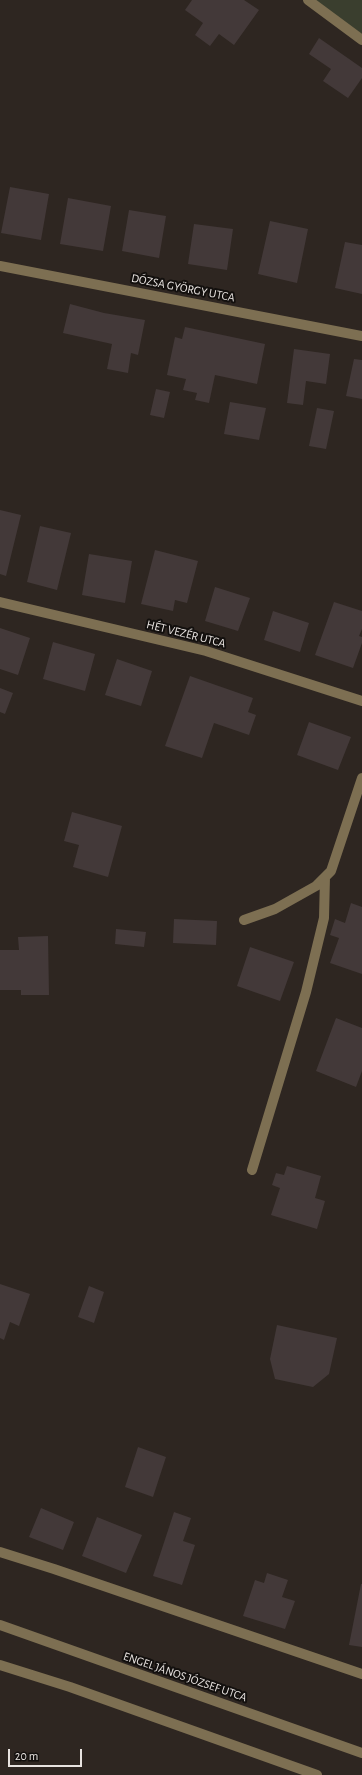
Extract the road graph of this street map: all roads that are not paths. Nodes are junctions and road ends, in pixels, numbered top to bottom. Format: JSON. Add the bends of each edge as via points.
{"nodes":[{"id":1,"x":308,"y":0,"type":"edge"},
{"id":2,"x":362,"y":40,"type":"edge"},
{"id":3,"x":0,"y":266,"type":"edge"},
{"id":4,"x":362,"y":336,"type":"edge"},
{"id":5,"x":0,"y":602,"type":"edge"},
{"id":6,"x":362,"y":701,"type":"edge"},
{"id":7,"x":362,"y":778,"type":"edge"},
{"id":8,"x":325,"y":877,"type":"junction"},
{"id":9,"x":244,"y":920,"type":"dead end"},
{"id":10,"x":252,"y":1170,"type":"dead end"},
{"id":11,"x":0,"y":1552,"type":"edge"},
{"id":12,"x":0,"y":1625,"type":"edge"},
{"id":13,"x":0,"y":1665,"type":"edge"},
{"id":14,"x":362,"y":1674,"type":"edge"},
{"id":15,"x":362,"y":1753,"type":"edge"},
{"id":16,"x":317,"y":1775,"type":"edge"}],
"edges":[{"from":1,"to":2,"type":"street"},
{"from":3,"to":4,"type":"street","name":"DÓZSA GYÖRGY UTCA"},
{"from":5,"to":6,"type":"street","name":"HÉT VEZÉR UTCA","via":[[206,651]]},
{"from":7,"to":8,"type":"street","via":[[331,871]]},
{"from":8,"to":9,"type":"street","via":[[316,886],[276,909]]},
{"from":8,"to":10,"type":"street","via":[[324,918],[306,992]]},
{"from":11,"to":14,"type":"street"},
{"from":12,"to":15,"type":"street","name":"ENGEL JÁNOS JÓZSEF UTCA"},
{"from":13,"to":16,"type":"street","via":[[70,1687]]}]}
